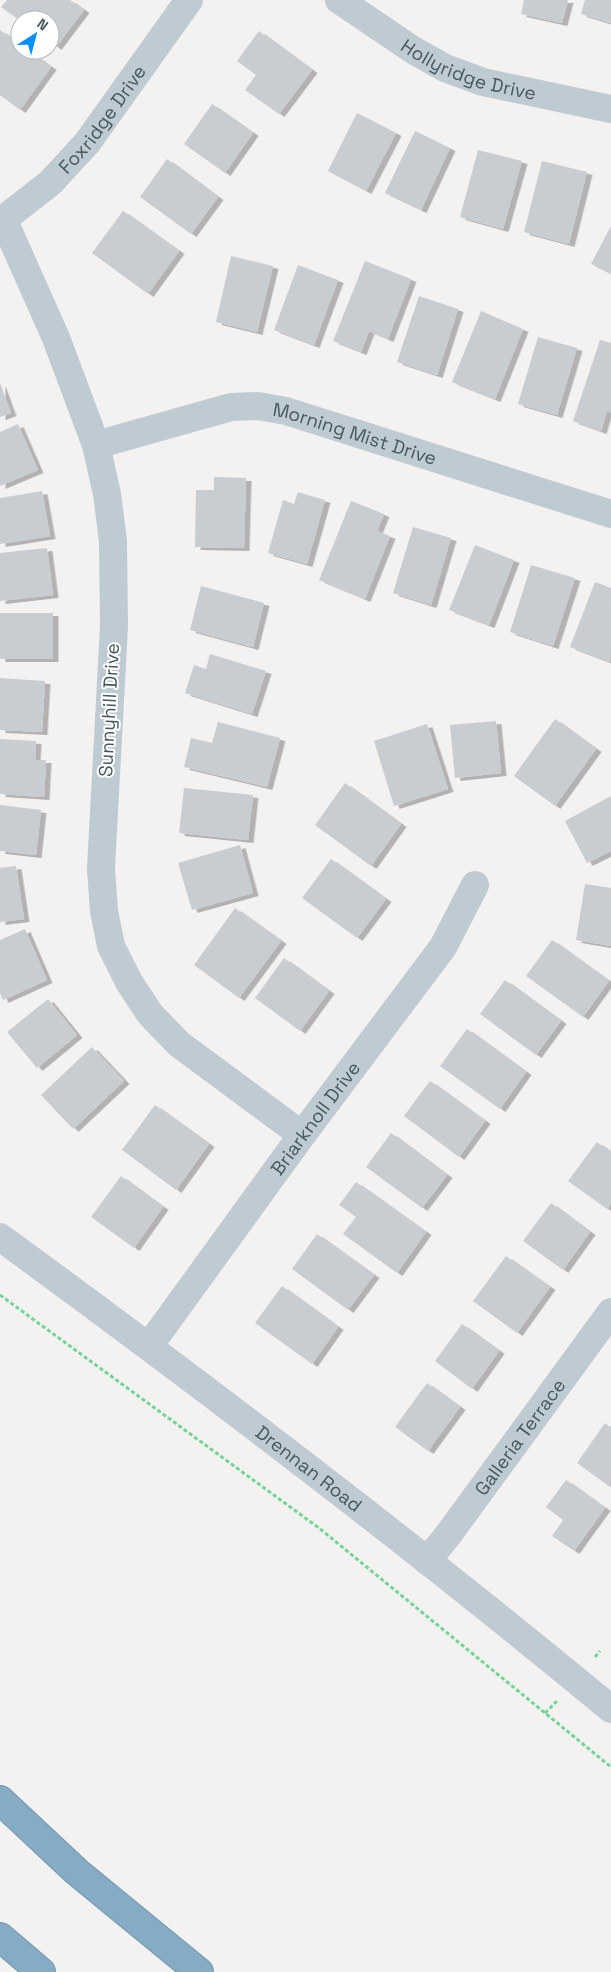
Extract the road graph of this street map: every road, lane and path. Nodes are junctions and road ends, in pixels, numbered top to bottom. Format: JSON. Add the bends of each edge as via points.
{"nodes":[{"id":1,"x":188,"y":0,"type":"edge"},
{"id":2,"x":339,"y":0,"type":"edge"},
{"id":3,"x":611,"y":109,"type":"edge"},
{"id":4,"x":2,"y":222,"type":"edge"},
{"id":5,"x":96,"y":446,"type":"junction"},
{"id":6,"x":611,"y":514,"type":"edge"},
{"id":7,"x":475,"y":885,"type":"dead end"},
{"id":8,"x":302,"y":1134,"type":"junction"},
{"id":9,"x":0,"y":1237,"type":"edge"},
{"id":10,"x":0,"y":1295,"type":"edge"},
{"id":11,"x":611,"y":1312,"type":"edge"},
{"id":12,"x":149,"y":1346,"type":"junction"},
{"id":13,"x":427,"y":1561,"type":"junction"},
{"id":14,"x":611,"y":1710,"type":"edge"},
{"id":15,"x":611,"y":1767,"type":"edge"},
{"id":16,"x":0,"y":1800,"type":"edge"},
{"id":17,"x":0,"y":1937,"type":"edge"},
{"id":18,"x":41,"y":1972,"type":"edge"},
{"id":19,"x":199,"y":1972,"type":"edge"}],
"edges":[{"from":1,"to":4,"type":"street","name":"Foxridge Drive","via":[[87,143],[50,183]]},
{"from":2,"to":3,"type":"street","name":"Hollyridge Drive","via":[[445,68],[483,82]]},
{"from":4,"to":5,"type":"street","name":"Sunnyhill Drive","via":[[56,338]]},
{"from":5,"to":6,"type":"street","name":"Morning Mist Drive","via":[[231,407],[258,406],[286,411]]},
{"from":5,"to":8,"type":"street","name":"Sunnyhill Drive","via":[[107,494],[113,549],[114,626],[101,868],[111,946],[150,1014],[180,1044]]},
{"from":7,"to":8,"type":"street","name":"Briarknoll Drive","via":[[443,947]]},
{"from":8,"to":12,"type":"street","name":"Briarknoll Drive"},
{"from":9,"to":12,"type":"street","name":"Drennan Road"},
{"from":10,"to":15,"type":"path","via":[[319,1528]]},
{"from":11,"to":13,"type":"street","name":"Galleria Terrace"},
{"from":12,"to":13,"type":"street","name":"Drennan Road"},
{"from":13,"to":14,"type":"street","name":"Drennan Road"},
{"from":16,"to":19,"type":"highway","via":[[77,1872]]},
{"from":17,"to":18,"type":"highway"}]}
